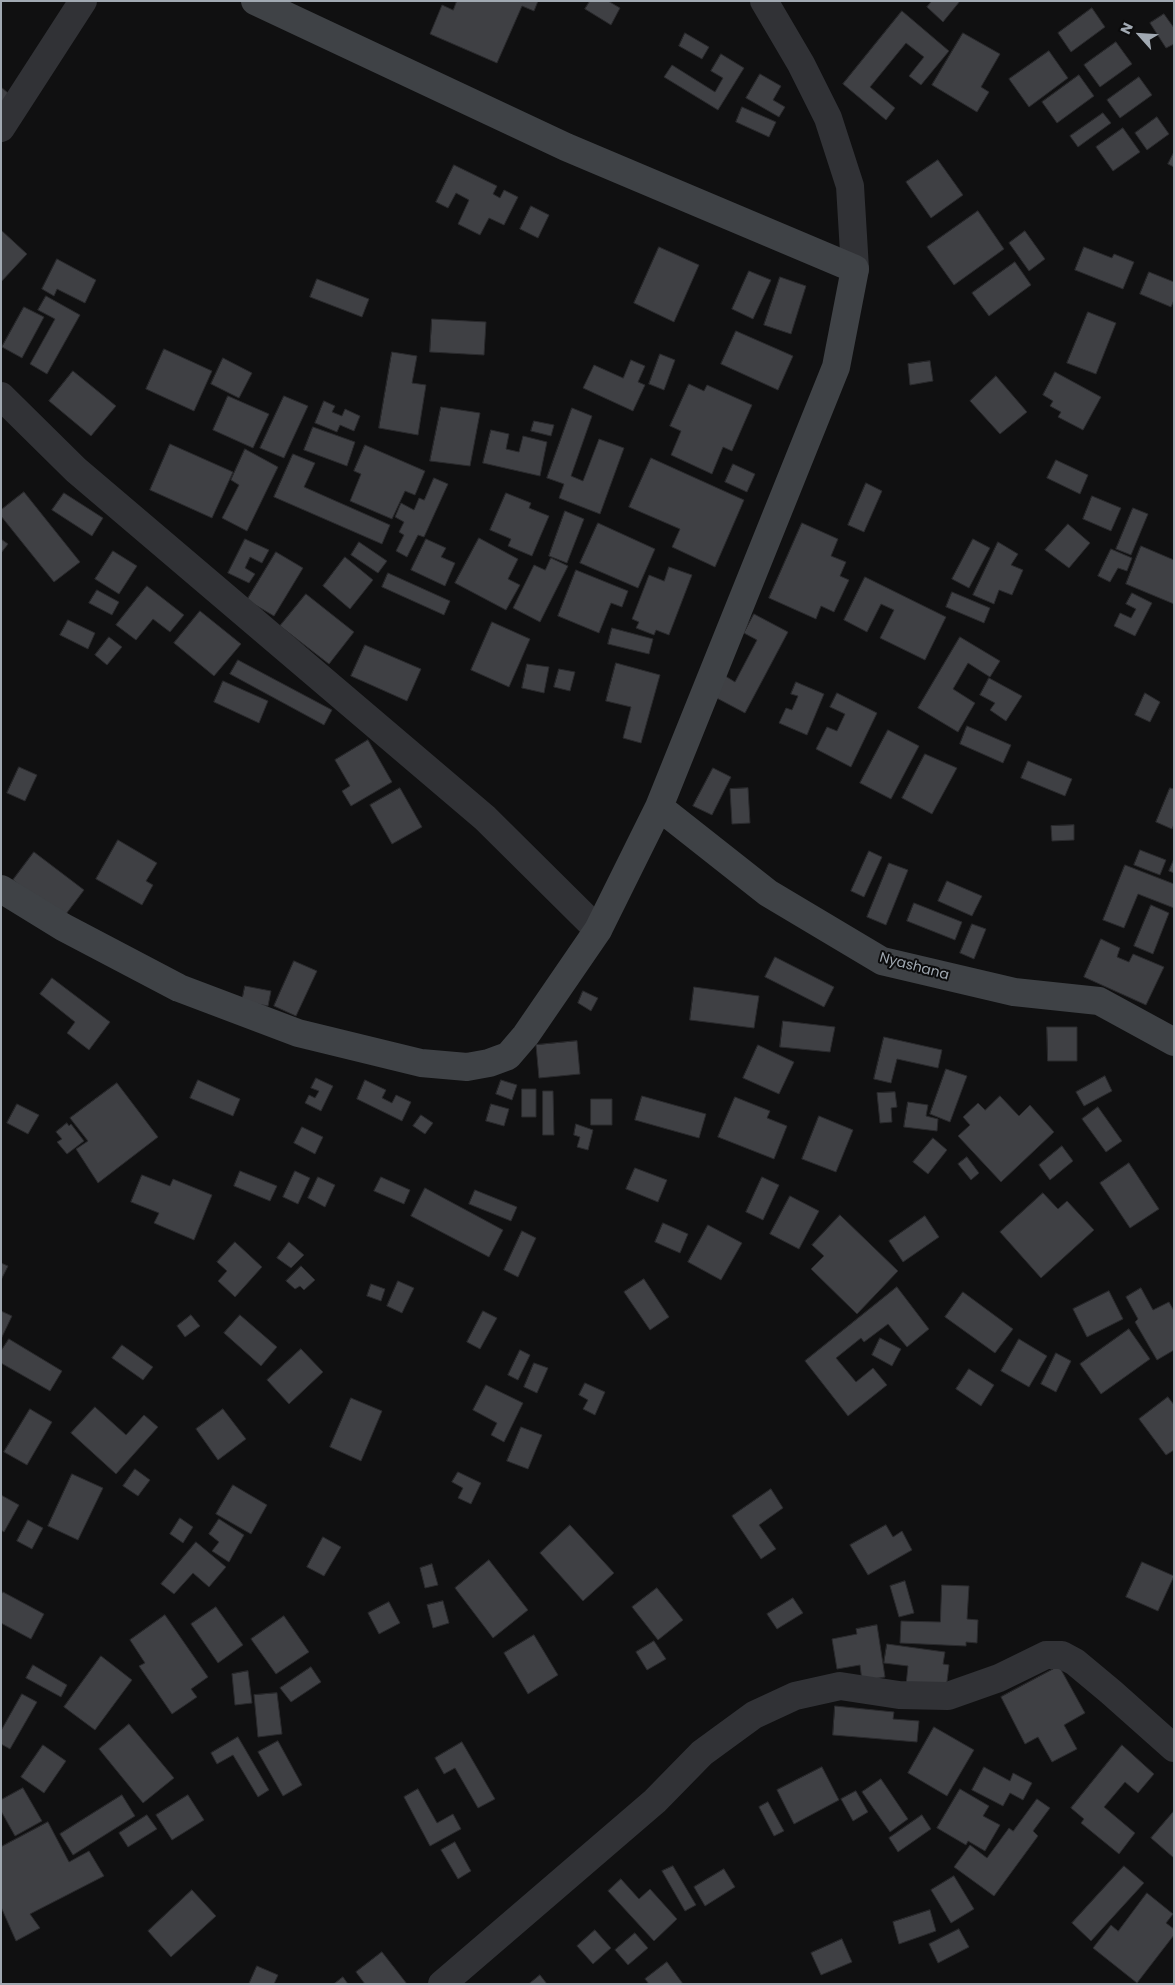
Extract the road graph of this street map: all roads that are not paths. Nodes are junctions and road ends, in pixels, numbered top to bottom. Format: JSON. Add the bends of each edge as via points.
{"nodes":[{"id":1,"x":84,"y":1,"type":"edge"},
{"id":2,"x":255,"y":1,"type":"edge"},
{"id":3,"x":764,"y":1,"type":"edge"},
{"id":4,"x":1,"y":128,"type":"edge"},
{"id":5,"x":854,"y":269,"type":"junction"},
{"id":6,"x":1,"y":396,"type":"edge"},
{"id":7,"x":659,"y":807,"type":"junction"},
{"id":8,"x":1,"y":888,"type":"edge"},
{"id":9,"x":598,"y":930,"type":"junction"},
{"id":10,"x":1174,"y":1042,"type":"edge"},
{"id":11,"x":1174,"y":1748,"type":"edge"},
{"id":12,"x":442,"y":1984,"type":"edge"}],
"edges":[{"from":1,"to":4,"type":"street"},
{"from":2,"to":5,"type":"street","via":[[566,147]]},
{"from":3,"to":5,"type":"street","via":[[828,118],[850,186]]},
{"from":5,"to":7,"type":"street","via":[[836,367]]},
{"from":6,"to":9,"type":"street","via":[[76,470],[485,818]]},
{"from":7,"to":9,"type":"street"},
{"from":7,"to":10,"type":"street","name":"Nyashana","via":[[768,893],[882,961],[1014,992],[1099,1001]]},
{"from":8,"to":9,"type":"street","via":[[63,927],[188,991],[298,1033],[421,1062],[467,1067],[508,1056],[526,1036]]},
{"from":11,"to":12,"type":"street","via":[[1075,1662],[1062,1655],[1046,1655],[999,1678],[948,1696],[899,1695],[840,1686],[795,1696],[754,1714],[702,1753],[655,1801]]}]}
